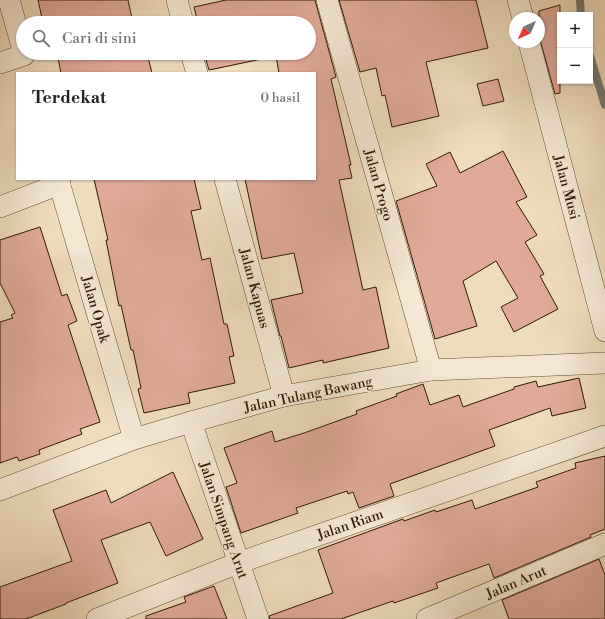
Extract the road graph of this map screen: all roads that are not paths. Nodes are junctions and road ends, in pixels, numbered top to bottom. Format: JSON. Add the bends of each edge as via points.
{"nodes":[{"id":1,"x":8,"y":0,"type":"edge"},
{"id":2,"x":177,"y":0,"type":"edge"},
{"id":3,"x":327,"y":0,"type":"edge"},
{"id":4,"x":518,"y":0,"type":"edge"},
{"id":5,"x":521,"y":12,"type":"edge"},
{"id":6,"x":181,"y":16,"type":"edge"},
{"id":7,"x":16,"y":27,"type":"edge"},
{"id":8,"x":531,"y":48,"type":"edge"},
{"id":9,"x":16,"y":60,"type":"edge"},
{"id":10,"x":193,"y":60,"type":"edge"},
{"id":11,"x":0,"y":63,"type":"edge"},
{"id":12,"x":197,"y":72,"type":"edge"},
{"id":13,"x":225,"y":180,"type":"edge"},
{"id":14,"x":59,"y":182,"type":"edge"},
{"id":15,"x":0,"y":207,"type":"edge"},
{"id":16,"x":605,"y":331,"type":"edge"},
{"id":17,"x":605,"y":363,"type":"edge"},
{"id":18,"x":431,"y":370,"type":"junction"},
{"id":19,"x":284,"y":396,"type":"junction"},
{"id":20,"x":190,"y":422,"type":"junction"},
{"id":21,"x":605,"y":436,"type":"edge"},
{"id":22,"x":134,"y":439,"type":"junction"},
{"id":23,"x":0,"y":490,"type":"edge"},
{"id":24,"x":605,"y":544,"type":"edge"},
{"id":25,"x":238,"y":563,"type":"junction"},
{"id":26,"x":97,"y":619,"type":"edge"},
{"id":27,"x":258,"y":619,"type":"edge"},
{"id":28,"x":427,"y":619,"type":"edge"}],
"edges":[{"from":1,"to":7,"type":"street"},
{"from":2,"to":6,"type":"street"},
{"from":3,"to":18,"type":"street","name":"Jalan Progo"},
{"from":4,"to":5,"type":"street"},
{"from":8,"to":16,"type":"street","name":"Jalan Musi"},
{"from":9,"to":11,"type":"street"},
{"from":10,"to":12,"type":"street"},
{"from":13,"to":19,"type":"street","name":"Jalan Kapuas"},
{"from":14,"to":15,"type":"street"},
{"from":14,"to":22,"type":"street","name":"Jalan Opak"},
{"from":17,"to":18,"type":"street","name":"Jalan Tulang Bawang"},
{"from":18,"to":19,"type":"street","name":"Jalan Tulang Bawang"},
{"from":19,"to":20,"type":"street","name":"Jalan Tulang Bawang"},
{"from":20,"to":22,"type":"street","name":"Jalan Tulang Bawang"},
{"from":20,"to":25,"type":"street","name":"Jalan Simpang Arut"},
{"from":21,"to":25,"type":"street","name":"Jalan Riam"},
{"from":22,"to":23,"type":"street","name":"Jalan Tulang Bawang"},
{"from":24,"to":28,"type":"street","name":"Jalan Arut"},
{"from":25,"to":26,"type":"street","name":"Jalan Riam"},
{"from":25,"to":27,"type":"street","name":"Jalan Simpang Arut"}]}
